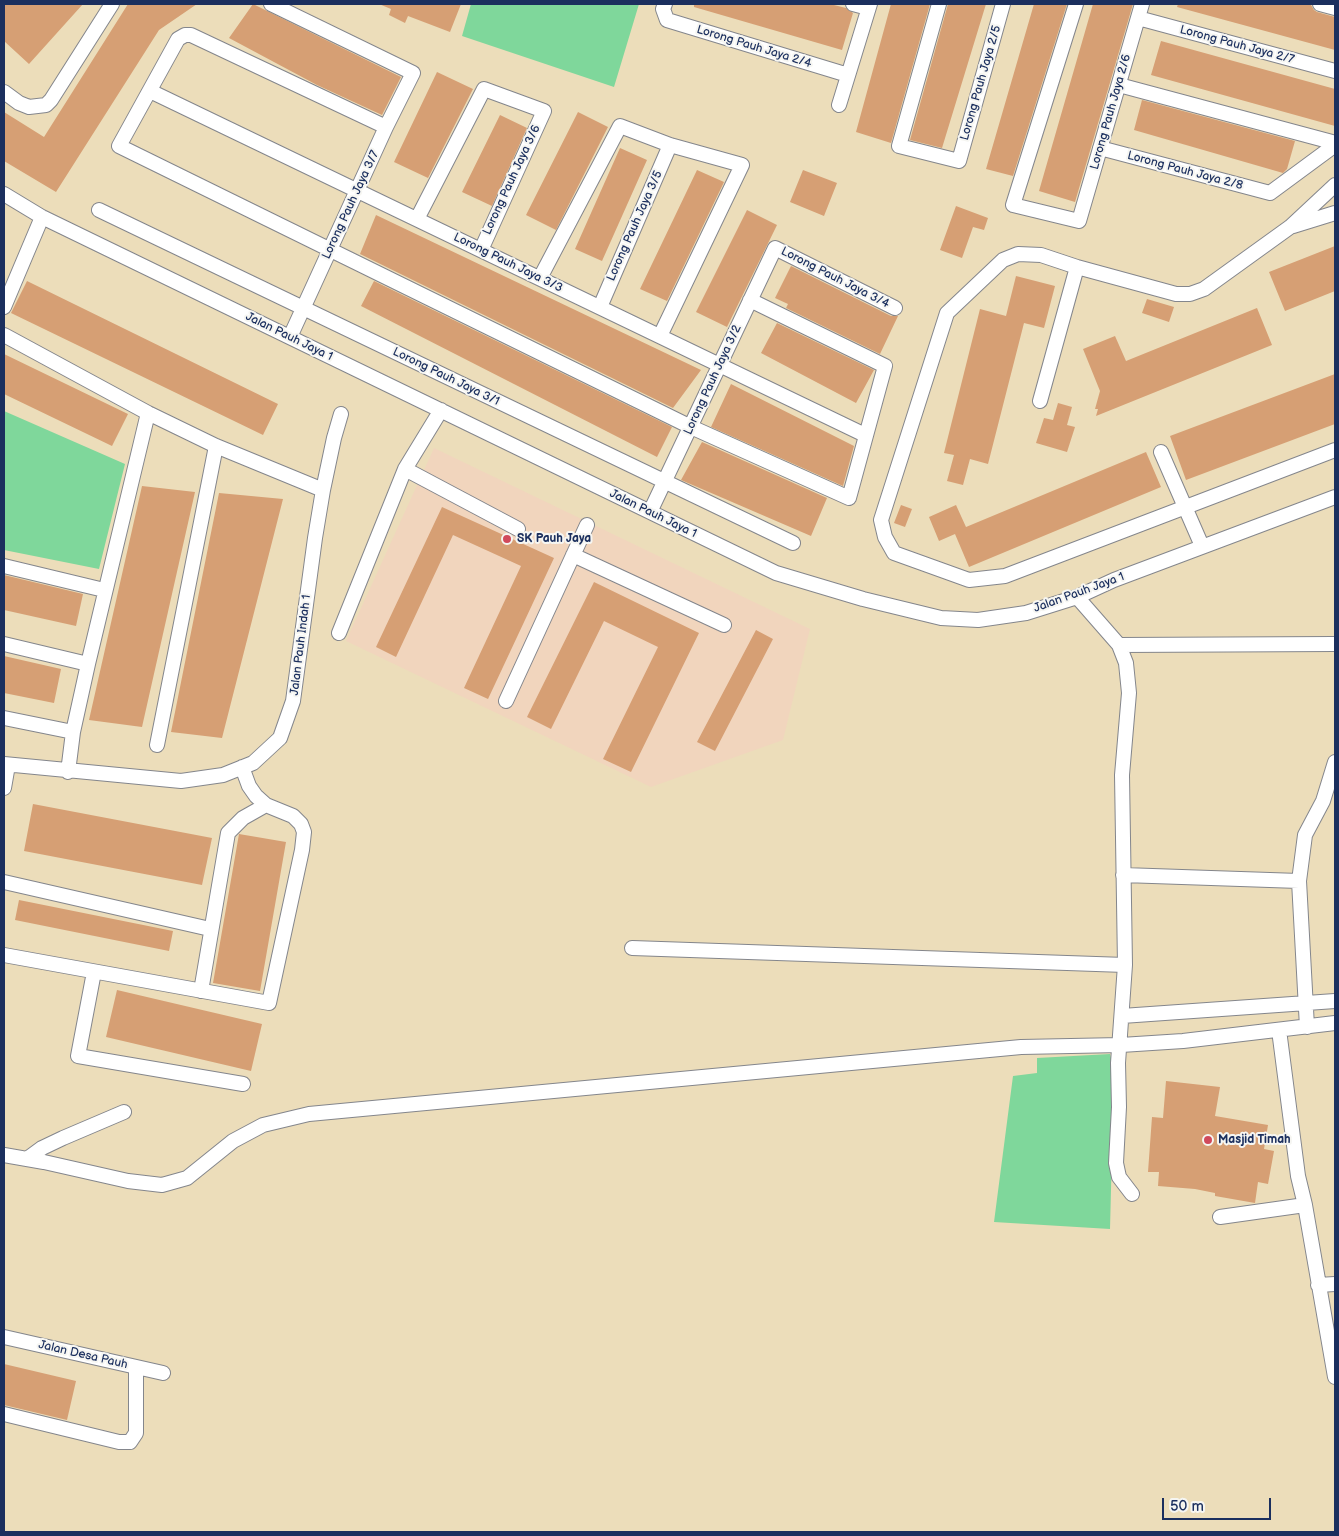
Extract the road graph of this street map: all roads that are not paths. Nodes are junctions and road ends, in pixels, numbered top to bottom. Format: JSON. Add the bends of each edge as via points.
{"nodes":[{"id":1,"x":112,"y":4,"type":"edge"},
{"id":2,"x":271,"y":4,"type":"edge"},
{"id":3,"x":853,"y":4,"type":"edge"},
{"id":4,"x":939,"y":4,"type":"edge"},
{"id":5,"x":1003,"y":4,"type":"edge"},
{"id":6,"x":1076,"y":4,"type":"edge"},
{"id":7,"x":1142,"y":4,"type":"edge"},
{"id":8,"x":1320,"y":4,"type":"edge"},
{"id":9,"x":869,"y":6,"type":"edge"},
{"id":10,"x":1335,"y":8,"type":"edge"},
{"id":11,"x":664,"y":9,"type":"edge"},
{"id":12,"x":1138,"y":18,"type":"junction"},
{"id":13,"x":1335,"y":71,"type":"edge"},
{"id":14,"x":848,"y":75,"type":"junction"},
{"id":15,"x":1118,"y":85,"type":"junction"},
{"id":16,"x":150,"y":91,"type":"junction"},
{"id":17,"x":4,"y":92,"type":"edge"},
{"id":18,"x":839,"y":105,"type":"dead end"},
{"id":19,"x":386,"y":127,"type":"junction"},
{"id":20,"x":670,"y":145,"type":"junction"},
{"id":21,"x":1100,"y":148,"type":"junction"},
{"id":22,"x":1335,"y":185,"type":"edge"},
{"id":23,"x":358,"y":191,"type":"junction"},
{"id":24,"x":4,"y":194,"type":"edge"},
{"id":25,"x":98,"y":210,"type":"dead end"},
{"id":26,"x":1335,"y":213,"type":"edge"},
{"id":27,"x":42,"y":217,"type":"junction"},
{"id":28,"x":417,"y":219,"type":"junction"},
{"id":29,"x":1290,"y":227,"type":"junction"},
{"id":30,"x":775,"y":248,"type":"joint"},
{"id":31,"x":481,"y":250,"type":"junction"},
{"id":32,"x":330,"y":251,"type":"junction"},
{"id":33,"x":1077,"y":267,"type":"junction"},
{"id":34,"x":540,"y":278,"type":"junction"},
{"id":35,"x":750,"y":300,"type":"junction"},
{"id":36,"x":4,"y":307,"type":"edge"},
{"id":37,"x":600,"y":307,"type":"junction"},
{"id":38,"x":894,"y":308,"type":"dead end"},
{"id":39,"x":304,"y":309,"type":"junction"},
{"id":40,"x":4,"y":335,"type":"edge"},
{"id":41,"x":660,"y":336,"type":"junction"},
{"id":42,"x":290,"y":338,"type":"junction"},
{"id":43,"x":720,"y":365,"type":"junction"},
{"id":44,"x":1040,"y":402,"type":"dead end"},
{"id":45,"x":441,"y":410,"type":"junction"},
{"id":46,"x":148,"y":413,"type":"junction"},
{"id":47,"x":341,"y":414,"type":"dead end"},
{"id":48,"x":690,"y":427,"type":"junction"},
{"id":49,"x":865,"y":435,"type":"junction"},
{"id":50,"x":216,"y":446,"type":"junction"},
{"id":51,"x":1335,"y":450,"type":"edge"},
{"id":52,"x":1161,"y":452,"type":"dead end"},
{"id":53,"x":405,"y":468,"type":"junction"},
{"id":54,"x":665,"y":482,"type":"junction"},
{"id":55,"x":323,"y":490,"type":"junction"},
{"id":56,"x":1335,"y":497,"type":"edge"},
{"id":57,"x":1185,"y":506,"type":"junction"},
{"id":58,"x":650,"y":512,"type":"junction"},
{"id":59,"x":587,"y":525,"type":"dead end"},
{"id":60,"x":518,"y":529,"type":"dead end"},
{"id":61,"x":793,"y":543,"type":"dead end"},
{"id":62,"x":1202,"y":546,"type":"junction"},
{"id":63,"x":573,"y":554,"type":"junction"},
{"id":64,"x":4,"y":566,"type":"edge"},
{"id":65,"x":104,"y":590,"type":"junction"},
{"id":66,"x":1077,"y":597,"type":"junction"},
{"id":67,"x":724,"y":625,"type":"dead end"},
{"id":68,"x":339,"y":632,"type":"dead end"},
{"id":69,"x":4,"y":644,"type":"edge"},
{"id":70,"x":1335,"y":644,"type":"edge"},
{"id":71,"x":1119,"y":646,"type":"junction"},
{"id":72,"x":88,"y":664,"type":"junction"},
{"id":73,"x":506,"y":701,"type":"dead end"},
{"id":74,"x":4,"y":718,"type":"edge"},
{"id":75,"x":73,"y":732,"type":"junction"},
{"id":76,"x":157,"y":745,"type":"dead end"},
{"id":77,"x":6,"y":765,"type":"edge"},
{"id":78,"x":242,"y":767,"type":"junction"},
{"id":79,"x":1334,"y":770,"type":"edge"},
{"id":80,"x":68,"y":772,"type":"junction"},
{"id":81,"x":4,"y":788,"type":"edge"},
{"id":82,"x":266,"y":805,"type":"junction"},
{"id":83,"x":1123,"y":875,"type":"junction"},
{"id":84,"x":1299,"y":881,"type":"junction"},
{"id":85,"x":4,"y":882,"type":"edge"},
{"id":86,"x":210,"y":929,"type":"junction"},
{"id":87,"x":632,"y":948,"type":"dead end"},
{"id":88,"x":4,"y":955,"type":"edge"},
{"id":89,"x":1124,"y":965,"type":"junction"},
{"id":90,"x":94,"y":972,"type":"junction"},
{"id":91,"x":201,"y":991,"type":"junction"},
{"id":92,"x":1335,"y":1001,"type":"edge"},
{"id":93,"x":1305,"y":1004,"type":"junction"},
{"id":94,"x":1122,"y":1016,"type":"junction"},
{"id":95,"x":1335,"y":1023,"type":"edge"},
{"id":96,"x":1307,"y":1027,"type":"junction"},
{"id":97,"x":1279,"y":1030,"type":"junction"},
{"id":98,"x":1120,"y":1045,"type":"junction"},
{"id":99,"x":243,"y":1084,"type":"dead end"},
{"id":100,"x":124,"y":1112,"type":"dead end"},
{"id":101,"x":4,"y":1155,"type":"edge"},
{"id":102,"x":27,"y":1159,"type":"junction"},
{"id":103,"x":1132,"y":1194,"type":"dead end"},
{"id":104,"x":1305,"y":1205,"type":"junction"},
{"id":105,"x":1220,"y":1217,"type":"dead end"},
{"id":106,"x":1335,"y":1284,"type":"edge"},
{"id":107,"x":1318,"y":1285,"type":"junction"},
{"id":108,"x":4,"y":1337,"type":"edge"},
{"id":109,"x":136,"y":1367,"type":"junction"},
{"id":110,"x":163,"y":1373,"type":"dead end"},
{"id":111,"x":1335,"y":1377,"type":"edge"},
{"id":112,"x":4,"y":1414,"type":"edge"}],
"edges":[{"from":1,"to":17,"type":"street","via":[[46,105],[30,107]]},
{"from":2,"to":19,"type":"street","name":"Lorong Pauh Jaya 3/7","via":[[413,73]]},
{"from":3,"to":9,"type":"street"},
{"from":4,"to":5,"type":"street","name":"Lorong Pauh Jaya 2/5","via":[[899,146],[959,161]]},
{"from":6,"to":21,"type":"street","name":"Lorong Pauh Jaya 2/6","via":[[1013,205],[1079,221]]},
{"from":7,"to":12,"type":"street","name":"Lorong Pauh Jaya 2/6"},
{"from":8,"to":10,"type":"street"},
{"from":9,"to":14,"type":"street"},
{"from":11,"to":14,"type":"street","name":"Lorong Pauh Jaya 2/4","via":[[667,20]]},
{"from":12,"to":13,"type":"street","name":"Lorong Pauh Jaya 2/7"},
{"from":12,"to":15,"type":"street","name":"Lorong Pauh Jaya 2/6"},
{"from":14,"to":18,"type":"street"},
{"from":15,"to":21,"type":"street","name":"Lorong Pauh Jaya 2/6"},
{"from":15,"to":21,"type":"street","name":"Lorong Pauh Jaya 2/8","via":[[1332,142],[1331,148],[1270,193]]},
{"from":16,"to":19,"type":"street","via":[[178,39],[191,35]]},
{"from":16,"to":23,"type":"street","name":"Lorong Pauh Jaya 3/3"},
{"from":16,"to":32,"type":"street","via":[[119,146]]},
{"from":19,"to":23,"type":"street","name":"Lorong Pauh Jaya 3/7"},
{"from":20,"to":34,"type":"street","via":[[620,126]]},
{"from":20,"to":37,"type":"street","name":"Lorong Pauh Jaya 3/5"},
{"from":20,"to":41,"type":"street","via":[[742,165]]},
{"from":22,"to":29,"type":"street"},
{"from":23,"to":28,"type":"street","name":"Lorong Pauh Jaya 3/3"},
{"from":23,"to":32,"type":"street","name":"Lorong Pauh Jaya 3/7"},
{"from":24,"to":27,"type":"street","name":"Jalan Pauh Jaya 1"},
{"from":25,"to":39,"type":"street","name":"Lorong Pauh Jaya 3/1"},
{"from":26,"to":29,"type":"street"},
{"from":27,"to":36,"type":"street"},
{"from":27,"to":42,"type":"street","name":"Jalan Pauh Jaya 1"},
{"from":28,"to":31,"type":"street","name":"Lorong Pauh Jaya 3/3"},
{"from":28,"to":31,"type":"street","name":"Lorong Pauh Jaya 3/6","via":[[484,89],[544,111]]},
{"from":29,"to":33,"type":"street","via":[[1204,289],[1190,294],[1176,294]]},
{"from":30,"to":35,"type":"street","name":"Lorong Pauh Jaya 3/2"},
{"from":30,"to":38,"type":"street","name":"Lorong Pauh Jaya 3/4"},
{"from":31,"to":34,"type":"street","name":"Lorong Pauh Jaya 3/3"},
{"from":32,"to":39,"type":"street","name":"Lorong Pauh Jaya 3/7"},
{"from":32,"to":48,"type":"street"},
{"from":33,"to":44,"type":"street"},
{"from":33,"to":57,"type":"street","via":[[1041,255],[1018,254],[1003,260],[947,313],[881,520],[885,537],[894,553],[968,580],[1005,576]]},
{"from":34,"to":37,"type":"street","name":"Lorong Pauh Jaya 3/3"},
{"from":35,"to":43,"type":"street","name":"Lorong Pauh Jaya 3/2"},
{"from":35,"to":49,"type":"street","via":[[885,366]]},
{"from":37,"to":41,"type":"street","name":"Lorong Pauh Jaya 3/3"},
{"from":39,"to":42,"type":"street","name":"Lorong Pauh Jaya 3/7"},
{"from":39,"to":54,"type":"street","name":"Lorong Pauh Jaya 3/1"},
{"from":40,"to":46,"type":"street"},
{"from":41,"to":43,"type":"street","name":"Lorong Pauh Jaya 3/3"},
{"from":42,"to":45,"type":"street","name":"Jalan Pauh Jaya 1"},
{"from":43,"to":48,"type":"street","name":"Lorong Pauh Jaya 3/2"},
{"from":43,"to":49,"type":"street","name":"Lorong Pauh Jaya 3/3"},
{"from":45,"to":53,"type":"street"},
{"from":45,"to":58,"type":"street","name":"Jalan Pauh Jaya 1"},
{"from":46,"to":50,"type":"street"},
{"from":46,"to":65,"type":"street"},
{"from":47,"to":55,"type":"street","name":"Jalan Pauh Indah 1"},
{"from":48,"to":49,"type":"street","via":[[849,498]]},
{"from":48,"to":54,"type":"street","name":"Lorong Pauh Jaya 3/2"},
{"from":50,"to":55,"type":"street"},
{"from":50,"to":76,"type":"street"},
{"from":51,"to":57,"type":"street"},
{"from":52,"to":57,"type":"street"},
{"from":53,"to":60,"type":"street"},
{"from":53,"to":68,"type":"street"},
{"from":54,"to":58,"type":"street","name":"Lorong Pauh Jaya 3/2"},
{"from":54,"to":61,"type":"street","name":"Lorong Pauh Jaya 3/1"},
{"from":55,"to":78,"type":"street","name":"Jalan Pauh Indah 1","via":[[294,701],[280,738],[253,763]]},
{"from":56,"to":62,"type":"street","name":"Jalan Pauh Jaya 1"},
{"from":57,"to":62,"type":"street"},
{"from":58,"to":66,"type":"street","name":"Jalan Pauh Jaya 1","via":[[776,573],[941,618],[978,620],[1026,613]]},
{"from":59,"to":63,"type":"street"},
{"from":62,"to":66,"type":"street","name":"Jalan Pauh Jaya 1"},
{"from":63,"to":67,"type":"street"},
{"from":63,"to":73,"type":"street"},
{"from":64,"to":65,"type":"street"},
{"from":65,"to":72,"type":"street"},
{"from":66,"to":71,"type":"street"},
{"from":69,"to":72,"type":"street"},
{"from":70,"to":71,"type":"street"},
{"from":71,"to":83,"type":"street","via":[[1126,663],[1129,693],[1122,775]]},
{"from":72,"to":75,"type":"street"},
{"from":74,"to":75,"type":"street"},
{"from":75,"to":80,"type":"street"},
{"from":77,"to":80,"type":"street","name":"Jalan Pauh Indah 1"},
{"from":77,"to":81,"type":"street"},
{"from":78,"to":80,"type":"street","name":"Jalan Pauh Indah 1","via":[[223,775],[180,781]]},
{"from":78,"to":82,"type":"street","via":[[249,786]]},
{"from":79,"to":84,"type":"street","via":[[1305,835]]},
{"from":82,"to":86,"type":"street","via":[[243,818],[228,833]]},
{"from":82,"to":91,"type":"street","via":[[293,816],[304,832],[269,1004]]},
{"from":83,"to":84,"type":"street"},
{"from":83,"to":89,"type":"street"},
{"from":84,"to":93,"type":"street"},
{"from":85,"to":86,"type":"street"},
{"from":86,"to":91,"type":"street"},
{"from":87,"to":89,"type":"street"},
{"from":88,"to":90,"type":"street"},
{"from":89,"to":94,"type":"street"},
{"from":90,"to":91,"type":"street"},
{"from":90,"to":99,"type":"street","via":[[78,1056]]},
{"from":92,"to":93,"type":"street"},
{"from":93,"to":94,"type":"street"},
{"from":93,"to":96,"type":"street"},
{"from":94,"to":98,"type":"street"},
{"from":95,"to":96,"type":"street"},
{"from":96,"to":97,"type":"street"},
{"from":97,"to":98,"type":"street"},
{"from":97,"to":104,"type":"street","via":[[1298,1176]]},
{"from":98,"to":102,"type":"street","via":[[1021,1047],[310,1114],[263,1125],[233,1142],[187,1178],[162,1185],[128,1181]]},
{"from":98,"to":103,"type":"street","via":[[1116,1164],[1119,1177]]},
{"from":100,"to":102,"type":"street","via":[[42,1148]]},
{"from":101,"to":102,"type":"street"},
{"from":104,"to":105,"type":"street"},
{"from":104,"to":107,"type":"street"},
{"from":106,"to":107,"type":"street"},
{"from":107,"to":111,"type":"street"},
{"from":108,"to":109,"type":"street","name":"Jalan Desa Pauh"},
{"from":109,"to":110,"type":"street","name":"Jalan Desa Pauh"},
{"from":109,"to":112,"type":"street","via":[[136,1433],[130,1442]]}]}
